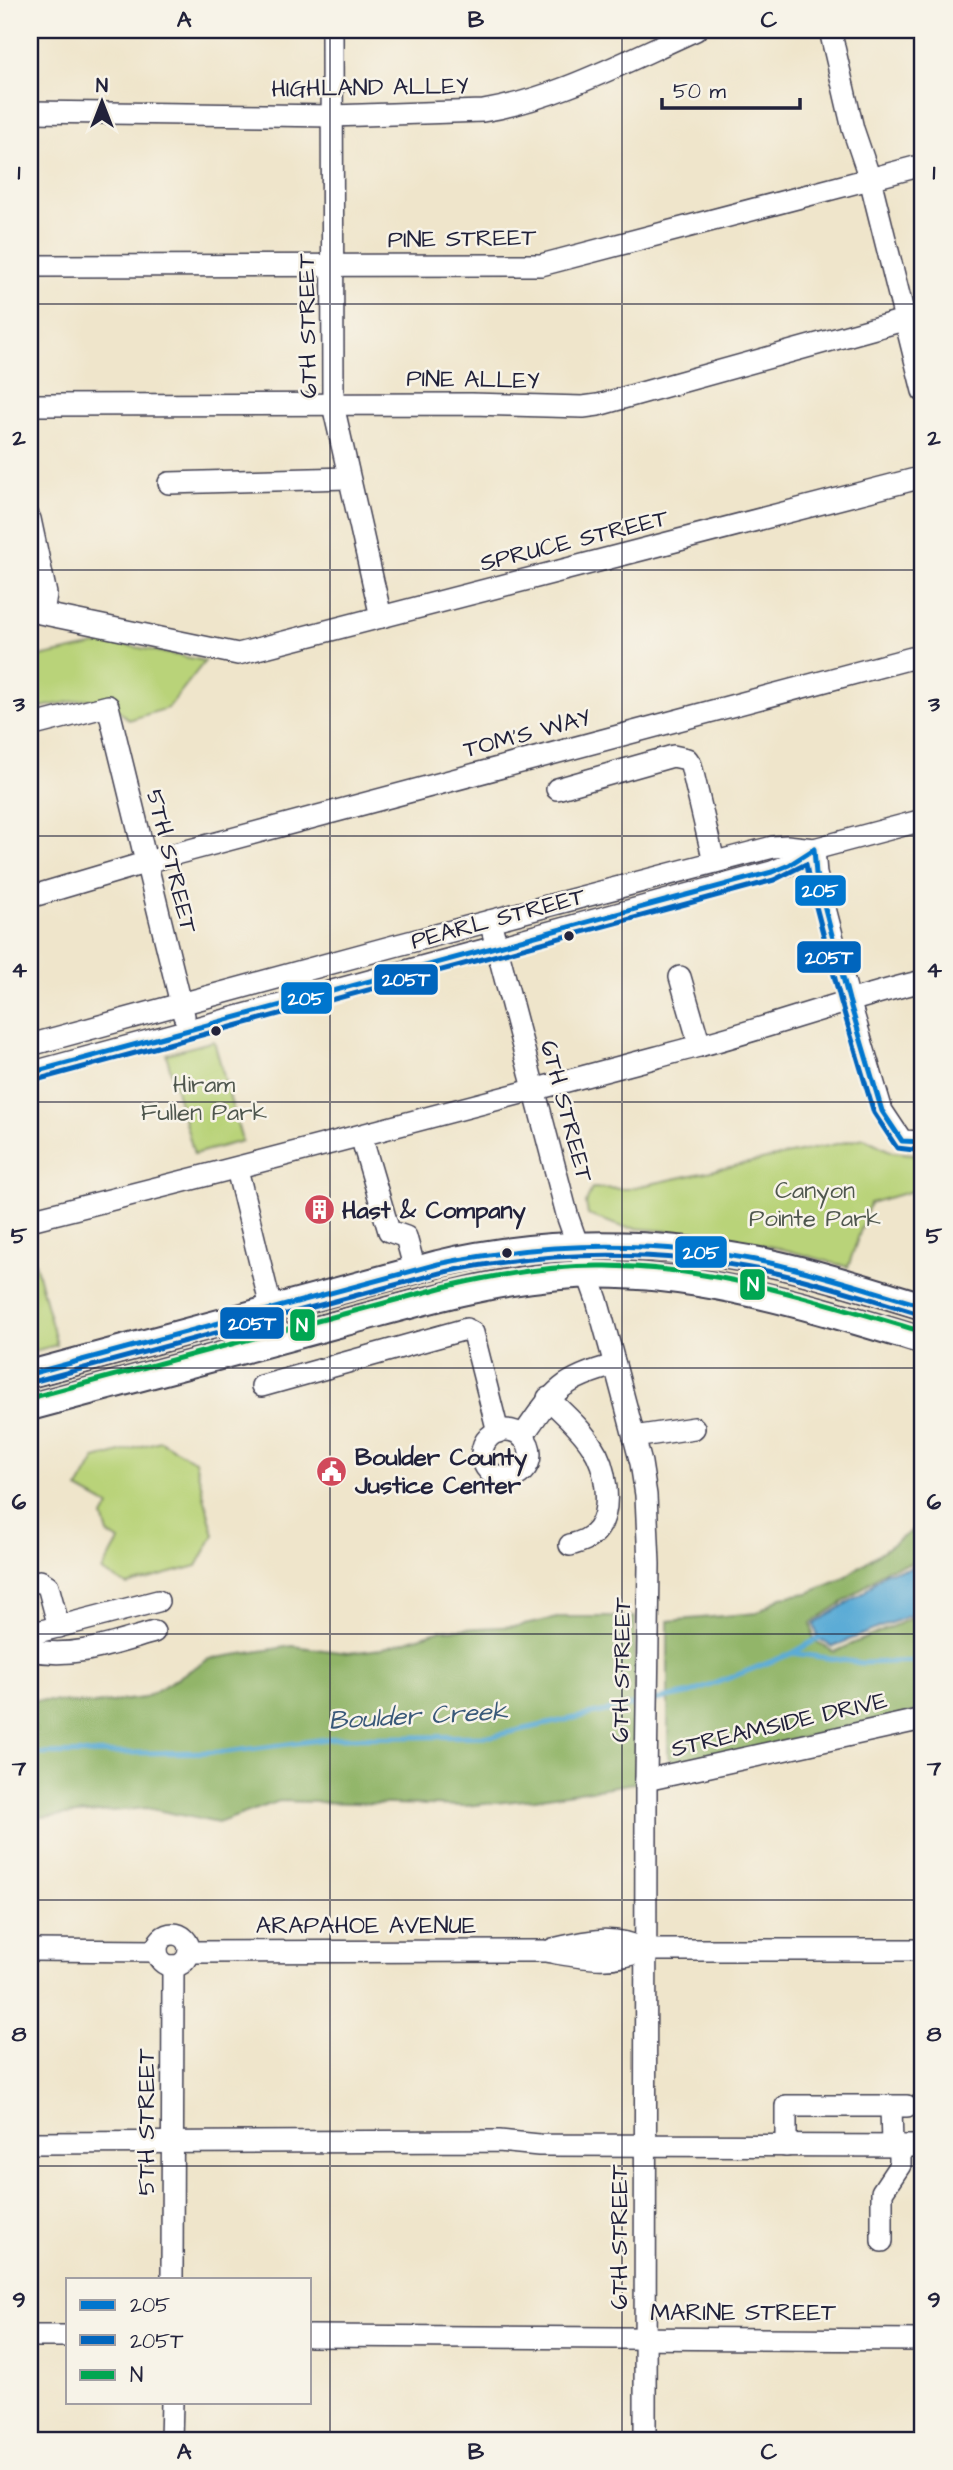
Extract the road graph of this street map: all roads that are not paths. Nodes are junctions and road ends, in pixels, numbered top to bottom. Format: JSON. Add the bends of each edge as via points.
{"nodes":[{"id":1,"x":332,"y":30,"type":"edge"},
{"id":2,"x":696,"y":30,"type":"edge"},
{"id":3,"x":830,"y":30,"type":"edge"},
{"id":4,"x":30,"y":112,"type":"edge"},
{"id":5,"x":332,"y":116,"type":"junction"},
{"id":6,"x":923,"y":164,"type":"edge"},
{"id":7,"x":870,"y":178,"type":"junction"},
{"id":8,"x":332,"y":265,"type":"junction"},
{"id":9,"x":30,"y":266,"type":"edge"},
{"id":10,"x":904,"y":320,"type":"junction"},
{"id":11,"x":923,"y":391,"type":"edge"},
{"id":12,"x":30,"y":405,"type":"edge"},
{"id":13,"x":333,"y":405,"type":"junction"},
{"id":14,"x":923,"y":477,"type":"edge"},
{"id":15,"x":348,"y":478,"type":"junction"},
{"id":16,"x":169,"y":483,"type":"dead end"},
{"id":17,"x":30,"y":519,"type":"edge"},
{"id":18,"x":36,"y":612,"type":"edge"},
{"id":19,"x":381,"y":617,"type":"junction"},
{"id":20,"x":923,"y":655,"type":"edge"},
{"id":21,"x":30,"y":726,"type":"edge"},
{"id":22,"x":557,"y":789,"type":"dead end"},
{"id":23,"x":923,"y":820,"type":"edge"},
{"id":24,"x":814,"y":849,"type":"junction"},
{"id":25,"x":714,"y":862,"type":"junction"},
{"id":26,"x":145,"y":863,"type":"junction"},
{"id":27,"x":30,"y":897,"type":"edge"},
{"id":28,"x":490,"y":921,"type":"junction"},
{"id":29,"x":496,"y":946,"type":"junction"},
{"id":30,"x":680,"y":978,"type":"dead end"},
{"id":31,"x":923,"y":981,"type":"edge"},
{"id":32,"x":849,"y":1000,"type":"junction"},
{"id":33,"x":181,"y":1005,"type":"junction"},
{"id":34,"x":187,"y":1028,"type":"junction"},
{"id":35,"x":30,"y":1045,"type":"edge"},
{"id":36,"x":700,"y":1046,"type":"junction"},
{"id":37,"x":30,"y":1073,"type":"edge"},
{"id":38,"x":533,"y":1089,"type":"junction"},
{"id":39,"x":361,"y":1136,"type":"junction"},
{"id":40,"x":923,"y":1142,"type":"edge"},
{"id":41,"x":237,"y":1169,"type":"junction"},
{"id":42,"x":30,"y":1220,"type":"edge"},
{"id":43,"x":576,"y":1244,"type":"junction"},
{"id":44,"x":415,"y":1270,"type":"junction"},
{"id":45,"x":588,"y":1275,"type":"junction"},
{"id":46,"x":923,"y":1306,"type":"edge"},
{"id":47,"x":270,"y":1310,"type":"junction"},
{"id":48,"x":279,"y":1340,"type":"junction"},
{"id":49,"x":923,"y":1341,"type":"edge"},
{"id":50,"x":615,"y":1365,"type":"junction"},
{"id":51,"x":30,"y":1374,"type":"edge"},
{"id":52,"x":262,"y":1386,"type":"dead end"},
{"id":53,"x":548,"y":1398,"type":"junction"},
{"id":54,"x":30,"y":1407,"type":"edge"},
{"id":55,"x":694,"y":1428,"type":"dead end"},
{"id":56,"x":498,"y":1432,"type":"junction"},
{"id":57,"x":522,"y":1437,"type":"junction"},
{"id":58,"x":634,"y":1437,"type":"junction"},
{"id":59,"x":570,"y":1545,"type":"dead end"},
{"id":60,"x":30,"y":1583,"type":"edge"},
{"id":61,"x":158,"y":1601,"type":"dead end"},
{"id":62,"x":59,"y":1627,"type":"junction"},
{"id":63,"x":154,"y":1632,"type":"dead end"},
{"id":64,"x":30,"y":1634,"type":"edge"},
{"id":65,"x":30,"y":1650,"type":"edge"},
{"id":66,"x":923,"y":1718,"type":"edge"},
{"id":67,"x":646,"y":1780,"type":"junction"},
{"id":68,"x":30,"y":1950,"type":"edge"},
{"id":69,"x":645,"y":1950,"type":"junction"},
{"id":70,"x":923,"y":1950,"type":"edge"},
{"id":71,"x":181,"y":1959,"type":"junction"},
{"id":72,"x":30,"y":2143,"type":"edge"},
{"id":73,"x":173,"y":2143,"type":"junction"},
{"id":74,"x":646,"y":2146,"type":"junction"},
{"id":75,"x":786,"y":2146,"type":"junction"},
{"id":76,"x":896,"y":2146,"type":"junction"},
{"id":77,"x":923,"y":2146,"type":"edge"},
{"id":78,"x":882,"y":2241,"type":"dead end"},
{"id":79,"x":172,"y":2278,"type":"edge"},
{"id":80,"x":30,"y":2336,"type":"edge"},
{"id":81,"x":66,"y":2336,"type":"edge"},
{"id":82,"x":312,"y":2336,"type":"edge"},
{"id":83,"x":646,"y":2338,"type":"junction"},
{"id":84,"x":923,"y":2340,"type":"edge"},
{"id":85,"x":172,"y":2404,"type":"edge"},
{"id":86,"x":171,"y":2440,"type":"edge"},
{"id":87,"x":645,"y":2440,"type":"edge"}],
"edges":[{"from":1,"to":5,"type":"street","name":"6TH STREET"},
{"from":2,"to":5,"type":"street","name":"HIGHLAND ALLEY","via":[[508,107]]},
{"from":3,"to":7,"type":"street","via":[[853,129]]},
{"from":4,"to":5,"type":"street","name":"HIGHLAND ALLEY"},
{"from":5,"to":8,"type":"street","name":"6TH STREET"},
{"from":6,"to":7,"type":"street","name":"PINE STREET"},
{"from":7,"to":8,"type":"street","name":"PINE STREET","via":[[541,265]]},
{"from":7,"to":10,"type":"street"},
{"from":8,"to":9,"type":"street","name":"PINE STREET"},
{"from":8,"to":13,"type":"street","name":"6TH STREET"},
{"from":10,"to":11,"type":"street"},
{"from":10,"to":13,"type":"street","name":"PINE ALLEY","via":[[598,405]]},
{"from":12,"to":13,"type":"street","name":"PINE ALLEY"},
{"from":13,"to":15,"type":"street","name":"6TH STREET"},
{"from":14,"to":19,"type":"street","name":"SPRUCE STREET"},
{"from":15,"to":16,"type":"street"},
{"from":15,"to":19,"type":"street","name":"6TH STREET"},
{"from":17,"to":18,"type":"street","via":[[46,594]]},
{"from":18,"to":19,"type":"street","name":"SPRUCE STREET","via":[[238,654]]},
{"from":20,"to":26,"type":"street","name":"TOM'S WAY"},
{"from":21,"to":26,"type":"street","name":"5TH STREET","via":[[108,706]]},
{"from":22,"to":25,"type":"street","via":[[673,756],[687,758]]},
{"from":23,"to":24,"type":"street","name":"PEARL STREET"},
{"from":24,"to":25,"type":"street","name":"PEARL STREET","via":[[773,847]]},
{"from":24,"to":29,"type":"street","name":"PEARL STREET","via":[[772,872]]},
{"from":24,"to":32,"type":"street","via":[[816,874]]},
{"from":25,"to":28,"type":"street","name":"PEARL STREET"},
{"from":26,"to":27,"type":"street","name":"TOM'S WAY"},
{"from":26,"to":33,"type":"street","name":"5TH STREET"},
{"from":28,"to":29,"type":"street","name":"6TH STREET"},
{"from":28,"to":33,"type":"street","name":"PEARL STREET"},
{"from":29,"to":34,"type":"street","name":"PEARL STREET"},
{"from":29,"to":38,"type":"street","name":"6TH STREET"},
{"from":30,"to":36,"type":"street"},
{"from":31,"to":32,"type":"street"},
{"from":32,"to":36,"type":"street"},
{"from":32,"to":40,"type":"street","via":[[882,1111],[902,1141]]},
{"from":33,"to":34,"type":"street","name":"5TH STREET"},
{"from":33,"to":35,"type":"street","name":"PEARL STREET"},
{"from":34,"to":37,"type":"street","name":"PEARL STREET"},
{"from":36,"to":38,"type":"street"},
{"from":38,"to":39,"type":"street"},
{"from":38,"to":43,"type":"street","name":"6TH STREET"},
{"from":39,"to":41,"type":"street"},
{"from":39,"to":44,"type":"street","via":[[389,1231],[406,1237]]},
{"from":41,"to":42,"type":"street"},
{"from":41,"to":47,"type":"street"},
{"from":43,"to":44,"type":"main road","via":[[488,1254]]},
{"from":43,"to":45,"type":"street","name":"6TH STREET"},
{"from":43,"to":46,"type":"main road","via":[[730,1255]]},
{"from":44,"to":47,"type":"main road"},
{"from":45,"to":48,"type":"main road","via":[[460,1292]]},
{"from":45,"to":49,"type":"main road","via":[[651,1278],[746,1292]]},
{"from":45,"to":50,"type":"street","name":"6TH STREET"},
{"from":47,"to":48,"type":"street"},
{"from":47,"to":51,"type":"main road"},
{"from":48,"to":54,"type":"main road"},
{"from":50,"to":53,"type":"street","via":[[575,1377]]},
{"from":50,"to":58,"type":"street","name":"6TH STREET"},
{"from":52,"to":56,"type":"street","via":[[466,1329],[473,1333]]},
{"from":53,"to":57,"type":"street"},
{"from":53,"to":59,"type":"street","via":[[591,1444],[603,1472],[601,1524],[592,1536]]},
{"from":55,"to":58,"type":"street"},
{"from":56,"to":57,"type":"street"},
{"from":56,"to":57,"type":"street","via":[[485,1442],[482,1456],[488,1471],[499,1477],[513,1477],[524,1469],[529,1449]]},
{"from":58,"to":67,"type":"street","name":"6TH STREET","via":[[644,1477],[649,1564]]},
{"from":60,"to":62,"type":"street","via":[[40,1581],[48,1586]]},
{"from":61,"to":62,"type":"street"},
{"from":62,"to":64,"type":"street"},
{"from":63,"to":65,"type":"street","via":[[76,1653]]},
{"from":66,"to":67,"type":"street","name":"STREAMSIDE DRIVE"},
{"from":67,"to":69,"type":"street","name":"6TH STREET"},
{"from":68,"to":71,"type":"street","via":[[157,1951],[163,1962]]},
{"from":69,"to":70,"type":"street","name":"ARAPAHOE AVENUE"},
{"from":69,"to":71,"type":"street","name":"ARAPAHOE AVENUE","via":[[624,1941],[597,1940],[544,1951]]},
{"from":69,"to":74,"type":"street","name":"6TH STREET"},
{"from":71,"to":73,"type":"street","name":"5TH STREET"},
{"from":72,"to":73,"type":"street"},
{"from":73,"to":74,"type":"street","via":[[499,2141]]},
{"from":73,"to":79,"type":"street","name":"5TH STREET"},
{"from":74,"to":75,"type":"street"},
{"from":74,"to":83,"type":"street","name":"6TH STREET"},
{"from":75,"to":76,"type":"street"},
{"from":75,"to":76,"type":"street","via":[[786,2106],[899,2106]]},
{"from":76,"to":77,"type":"street"},
{"from":76,"to":78,"type":"street","via":[[900,2165],[882,2192]]},
{"from":80,"to":81,"type":"street"},
{"from":82,"to":83,"type":"street","name":"MARINE STREET"},
{"from":83,"to":84,"type":"street","name":"MARINE STREET"},
{"from":83,"to":87,"type":"street","name":"6TH STREET"},
{"from":85,"to":86,"type":"street"}]}
